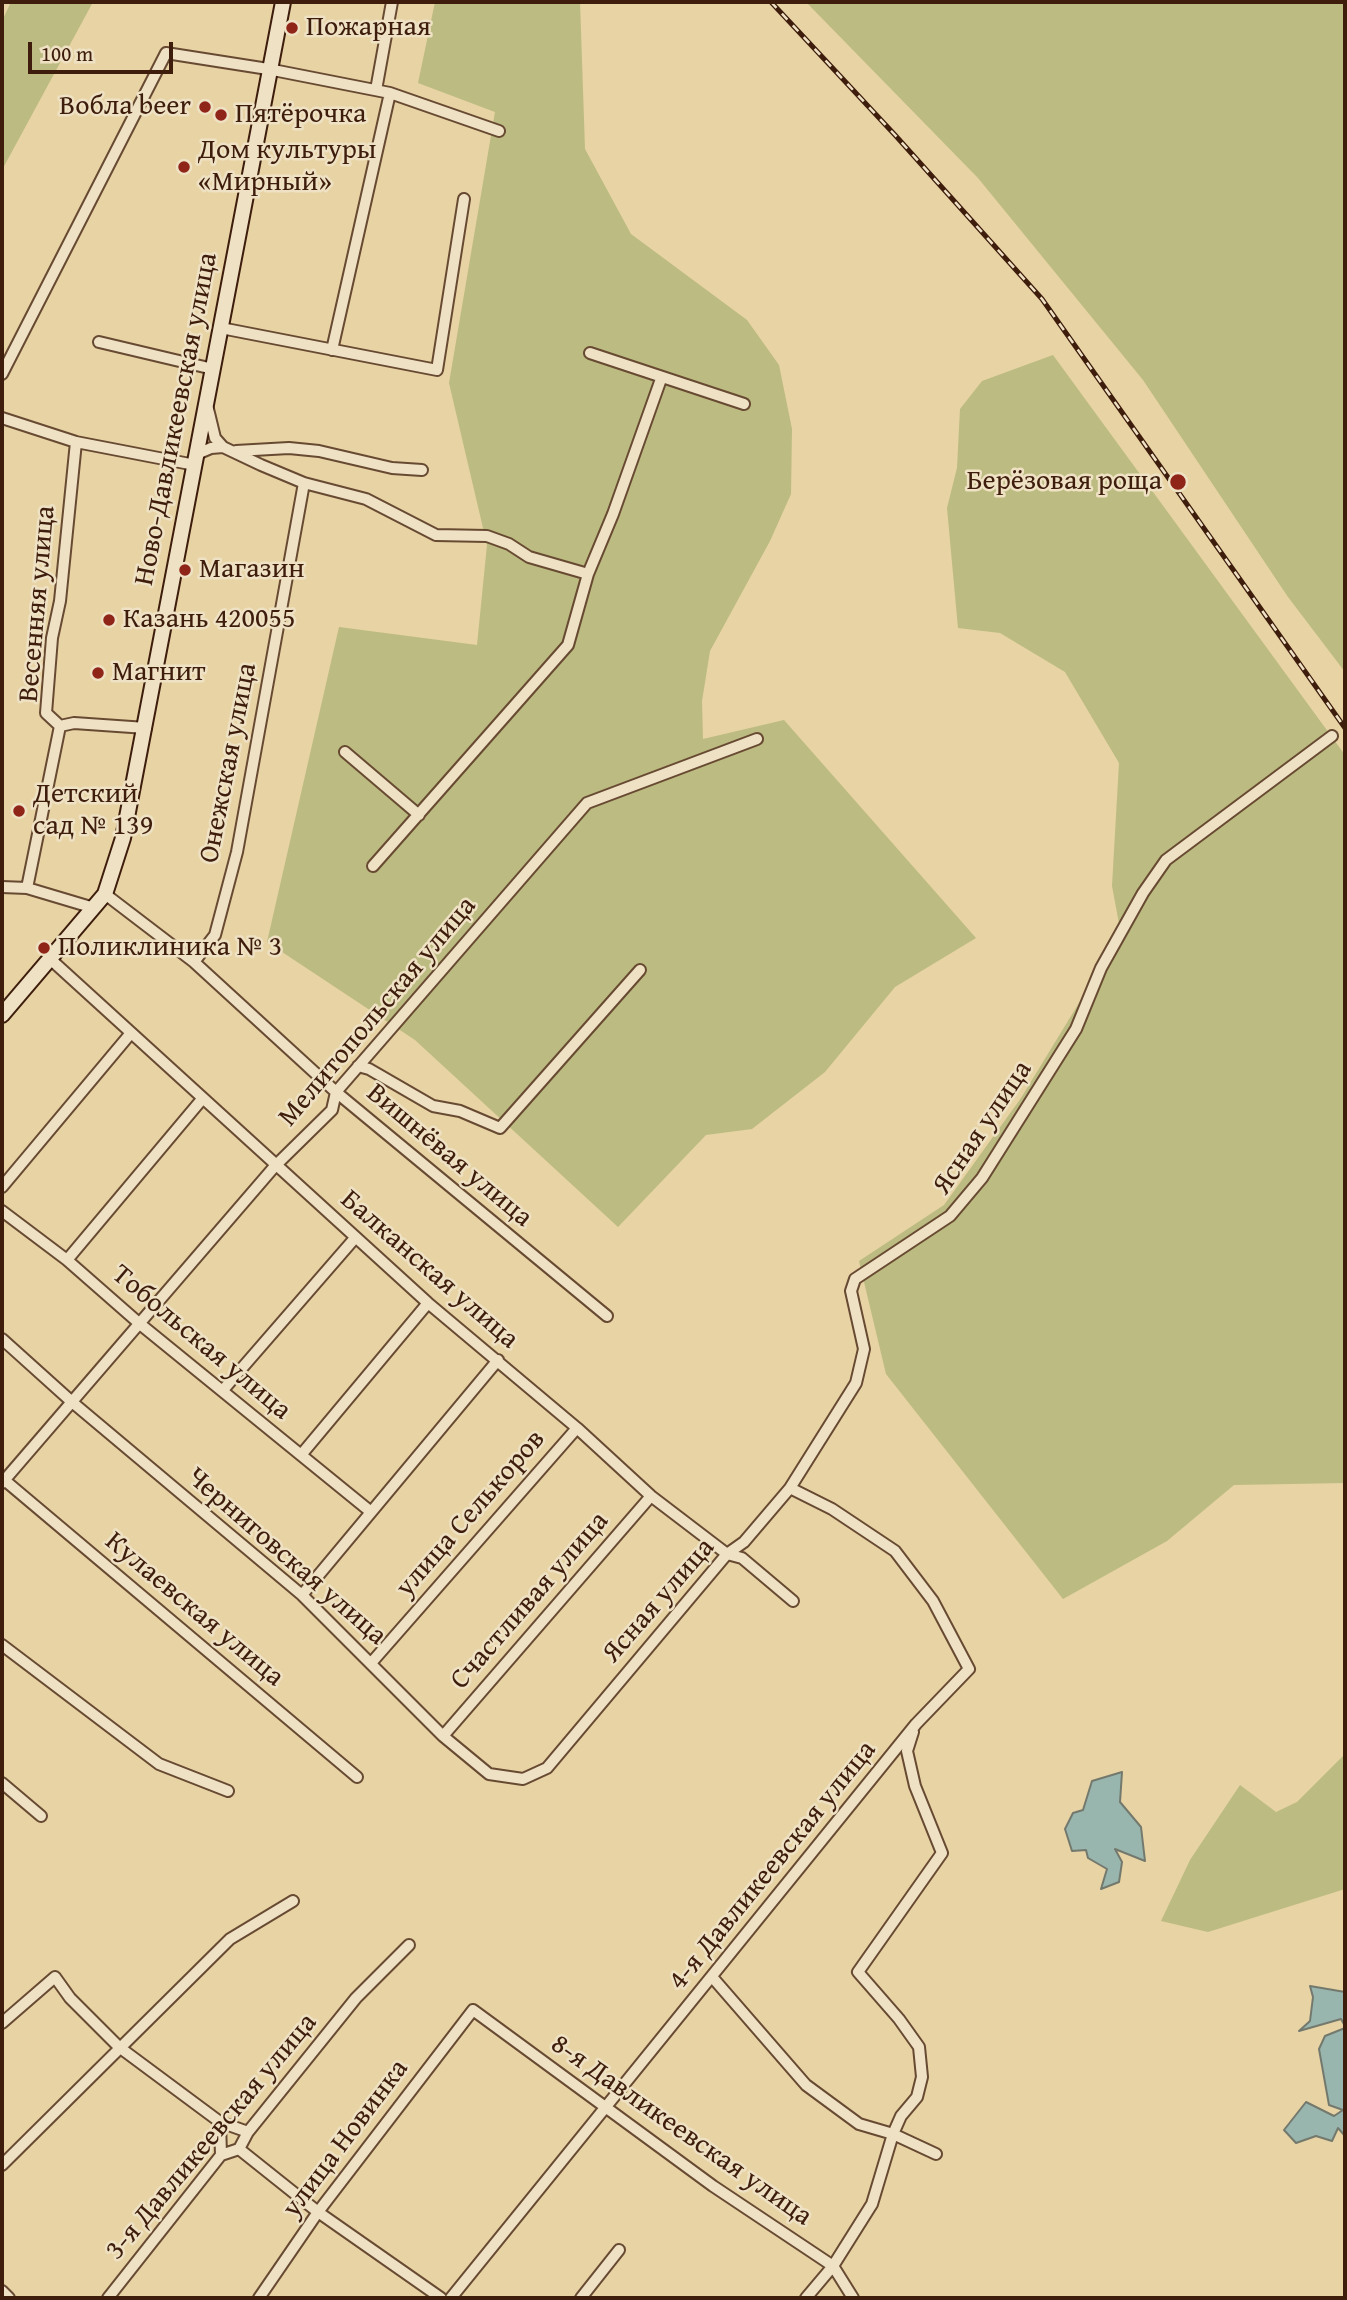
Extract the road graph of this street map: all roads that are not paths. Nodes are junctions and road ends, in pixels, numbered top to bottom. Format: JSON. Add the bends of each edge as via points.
{"nodes":[{"id":1,"x":283,"y":2,"type":"edge"},
{"id":2,"x":392,"y":2,"type":"edge"},
{"id":3,"x":268,"y":69,"type":"junction"},
{"id":4,"x":376,"y":90,"type":"junction"},
{"id":5,"x":390,"y":93,"type":"junction"},
{"id":6,"x":499,"y":131,"type":"dead end"},
{"id":7,"x":464,"y":199,"type":"dead end"},
{"id":8,"x":221,"y":328,"type":"junction"},
{"id":9,"x":99,"y":342,"type":"dead end"},
{"id":10,"x":332,"y":350,"type":"junction"},
{"id":11,"x":590,"y":353,"type":"dead end"},
{"id":12,"x":213,"y":369,"type":"junction"},
{"id":13,"x":2,"y":374,"type":"edge"},
{"id":14,"x":661,"y":379,"type":"junction"},
{"id":15,"x":207,"y":403,"type":"junction"},
{"id":16,"x":744,"y":404,"type":"dead end"},
{"id":17,"x":2,"y":418,"type":"edge"},
{"id":18,"x":76,"y":442,"type":"junction"},
{"id":19,"x":228,"y":449,"type":"junction"},
{"id":20,"x":196,"y":460,"type":"junction"},
{"id":21,"x":422,"y":470,"type":"dead end"},
{"id":22,"x":304,"y":483,"type":"junction"},
{"id":23,"x":588,"y":574,"type":"junction"},
{"id":24,"x":60,"y":726,"type":"junction"},
{"id":25,"x":146,"y":728,"type":"junction"},
{"id":26,"x":1332,"y":736,"type":"dead end"},
{"id":27,"x":757,"y":739,"type":"dead end"},
{"id":28,"x":345,"y":752,"type":"dead end"},
{"id":29,"x":419,"y":815,"type":"junction"},
{"id":30,"x":373,"y":866,"type":"dead end"},
{"id":31,"x":2,"y":887,"type":"edge"},
{"id":32,"x":27,"y":888,"type":"junction"},
{"id":33,"x":104,"y":894,"type":"junction"},
{"id":34,"x":94,"y":908,"type":"junction"},
{"id":35,"x":48,"y":957,"type":"junction"},
{"id":36,"x":194,"y":962,"type":"junction"},
{"id":37,"x":640,"y":970,"type":"dead end"},
{"id":38,"x":2,"y":1015,"type":"edge"},
{"id":39,"x":131,"y":1033,"type":"junction"},
{"id":40,"x":358,"y":1066,"type":"junction"},
{"id":41,"x":336,"y":1092,"type":"junction"},
{"id":42,"x":203,"y":1098,"type":"junction"},
{"id":43,"x":275,"y":1166,"type":"junction"},
{"id":44,"x":2,"y":1186,"type":"edge"},
{"id":45,"x":2,"y":1211,"type":"edge"},
{"id":46,"x":355,"y":1238,"type":"junction"},
{"id":47,"x":67,"y":1260,"type":"junction"},
{"id":48,"x":428,"y":1303,"type":"junction"},
{"id":49,"x":607,"y":1316,"type":"dead end"},
{"id":50,"x":140,"y":1324,"type":"junction"},
{"id":51,"x":2,"y":1339,"type":"edge"},
{"id":52,"x":498,"y":1360,"type":"junction"},
{"id":53,"x":223,"y":1390,"type":"junction"},
{"id":54,"x":72,"y":1402,"type":"junction"},
{"id":55,"x":577,"y":1428,"type":"junction"},
{"id":56,"x":301,"y":1455,"type":"junction"},
{"id":57,"x":3,"y":1481,"type":"edge"},
{"id":58,"x":790,"y":1488,"type":"junction"},
{"id":59,"x":651,"y":1496,"type":"junction"},
{"id":60,"x":370,"y":1513,"type":"junction"},
{"id":61,"x":727,"y":1554,"type":"junction"},
{"id":62,"x":302,"y":1595,"type":"junction"},
{"id":63,"x":793,"y":1601,"type":"dead end"},
{"id":64,"x":2,"y":1645,"type":"edge"},
{"id":65,"x":372,"y":1662,"type":"junction"},
{"id":66,"x":916,"y":1724,"type":"junction"},
{"id":67,"x":443,"y":1736,"type":"junction"},
{"id":68,"x":547,"y":1768,"type":"joint"},
{"id":69,"x":357,"y":1777,"type":"dead end"},
{"id":70,"x":2,"y":1783,"type":"edge"},
{"id":71,"x":228,"y":1791,"type":"dead end"},
{"id":72,"x":41,"y":1816,"type":"dead end"},
{"id":73,"x":293,"y":1901,"type":"dead end"},
{"id":74,"x":408,"y":1945,"type":"dead end"},
{"id":75,"x":713,"y":1978,"type":"junction"},
{"id":76,"x":473,"y":2010,"type":"joint"},
{"id":77,"x":2,"y":2023,"type":"edge"},
{"id":78,"x":119,"y":2047,"type":"junction"},
{"id":79,"x":606,"y":2109,"type":"junction"},
{"id":80,"x":220,"y":2122,"type":"junction"},
{"id":81,"x":248,"y":2132,"type":"junction"},
{"id":82,"x":892,"y":2133,"type":"junction"},
{"id":83,"x":239,"y":2149,"type":"junction"},
{"id":84,"x":936,"y":2154,"type":"dead end"},
{"id":85,"x":221,"y":2155,"type":"junction"},
{"id":86,"x":2,"y":2165,"type":"edge"},
{"id":87,"x":318,"y":2212,"type":"junction"},
{"id":88,"x":619,"y":2250,"type":"dead end"},
{"id":89,"x":833,"y":2266,"type":"junction"},
{"id":90,"x":2,"y":2291,"type":"edge"},
{"id":91,"x":9,"y":2298,"type":"edge"},
{"id":92,"x":108,"y":2298,"type":"edge"},
{"id":93,"x":259,"y":2298,"type":"edge"},
{"id":94,"x":441,"y":2298,"type":"edge"},
{"id":95,"x":451,"y":2298,"type":"edge"},
{"id":96,"x":581,"y":2298,"type":"edge"},
{"id":97,"x":806,"y":2298,"type":"edge"},
{"id":98,"x":853,"y":2298,"type":"edge"}],
"edges":[{"from":1,"to":3,"type":"street","name":"Ново-Давликеевская улица"},
{"from":2,"to":4,"type":"street"},
{"from":3,"to":4,"type":"street"},
{"from":3,"to":8,"type":"street","name":"Ново-Давликеевская улица"},
{"from":3,"to":13,"type":"street","via":[[166,54]]},
{"from":4,"to":5,"type":"street"},
{"from":5,"to":6,"type":"street"},
{"from":5,"to":10,"type":"street"},
{"from":7,"to":10,"type":"street","via":[[437,370]]},
{"from":8,"to":10,"type":"street"},
{"from":8,"to":12,"type":"street","name":"Ново-Давликеевская улица"},
{"from":9,"to":12,"type":"street"},
{"from":11,"to":14,"type":"street"},
{"from":12,"to":15,"type":"street","name":"Ново-Давликеевская улица"},
{"from":14,"to":16,"type":"street"},
{"from":14,"to":23,"type":"street"},
{"from":15,"to":19,"type":"street","via":[[211,426]]},
{"from":15,"to":20,"type":"street","name":"Ново-Давликеевская улица"},
{"from":17,"to":18,"type":"street"},
{"from":18,"to":20,"type":"street"},
{"from":18,"to":24,"type":"street","name":"Весенняя улица","via":[[46,713]]},
{"from":19,"to":20,"type":"street","via":[[211,448]]},
{"from":19,"to":21,"type":"street","via":[[289,447]]},
{"from":19,"to":22,"type":"street"},
{"from":20,"to":25,"type":"street","name":"Ново-Давликеевская улица"},
{"from":22,"to":23,"type":"street","via":[[366,499],[436,535],[487,536],[529,557]]},
{"from":22,"to":36,"type":"street","name":"Онежская улица","via":[[237,852],[215,935]]},
{"from":23,"to":29,"type":"street","via":[[568,645]]},
{"from":24,"to":25,"type":"street"},
{"from":24,"to":32,"type":"street","name":"Весенняя улица"},
{"from":25,"to":33,"type":"street","name":"Ново-Давликеевская улица","via":[[123,838]]},
{"from":26,"to":58,"type":"street","name":"Ясная улица","via":[[1167,860],[1101,968],[1076,1028],[982,1178],[950,1216],[855,1279],[851,1291],[864,1349],[856,1382]]},
{"from":27,"to":40,"type":"street","name":"Мелитопольская улица","via":[[587,803]]},
{"from":28,"to":29,"type":"street"},
{"from":29,"to":30,"type":"street"},
{"from":31,"to":32,"type":"street"},
{"from":32,"to":34,"type":"street"},
{"from":33,"to":34,"type":"street","name":"Ново-Давликеевская улица"},
{"from":33,"to":36,"type":"street","name":"Вишнёвая улица"},
{"from":34,"to":35,"type":"street","name":"Ново-Давликеевская улица"},
{"from":35,"to":38,"type":"street","name":"Ново-Давликеевская улица"},
{"from":35,"to":39,"type":"street","name":"Балканская улица"},
{"from":36,"to":41,"type":"street","name":"Вишнёвая улица"},
{"from":37,"to":40,"type":"street","via":[[500,1128],[460,1111],[433,1106]]},
{"from":39,"to":42,"type":"street","name":"Балканская улица"},
{"from":39,"to":44,"type":"street"},
{"from":40,"to":41,"type":"street","name":"Мелитопольская улица"},
{"from":41,"to":43,"type":"street","name":"Мелитопольская улица","via":[[332,1110]]},
{"from":41,"to":49,"type":"street","name":"Вишнёвая улица"},
{"from":42,"to":43,"type":"street","name":"Балканская улица"},
{"from":42,"to":47,"type":"street"},
{"from":43,"to":46,"type":"street","name":"Балканская улица"},
{"from":43,"to":50,"type":"street","name":"Мелитопольская улица"},
{"from":45,"to":47,"type":"street","name":"Тобольская улица"},
{"from":46,"to":48,"type":"street","name":"Балканская улица"},
{"from":46,"to":53,"type":"street"},
{"from":47,"to":50,"type":"street","name":"Тобольская улица"},
{"from":48,"to":52,"type":"street","name":"Балканская улица"},
{"from":48,"to":56,"type":"street"},
{"from":50,"to":53,"type":"street","name":"Тобольская улица"},
{"from":50,"to":54,"type":"street","name":"Мелитопольская улица"},
{"from":51,"to":54,"type":"street","name":"Черниговская улица"},
{"from":52,"to":55,"type":"street","name":"Балканская улица"},
{"from":52,"to":60,"type":"street"},
{"from":53,"to":56,"type":"street","name":"Тобольская улица"},
{"from":54,"to":57,"type":"street","name":"Мелитопольская улица"},
{"from":54,"to":62,"type":"street","name":"Черниговская улица"},
{"from":55,"to":59,"type":"street","name":"Балканская улица"},
{"from":55,"to":65,"type":"street","name":"улица Селькоров"},
{"from":56,"to":60,"type":"street","name":"Тобольская улица"},
{"from":57,"to":69,"type":"street","name":"Кулаевская улица"},
{"from":58,"to":61,"type":"street","name":"Ясная улица","via":[[744,1542]]},
{"from":58,"to":66,"type":"street","name":"4-я Давликеевская улица","via":[[832,1509],[895,1551],[933,1601],[969,1669]]},
{"from":59,"to":61,"type":"street","name":"Балканская улица"},
{"from":59,"to":67,"type":"street","name":"Счастливая улица"},
{"from":60,"to":62,"type":"street"},
{"from":61,"to":63,"type":"street","name":"Балканская улица","via":[[742,1558]]},
{"from":61,"to":68,"type":"street","name":"Ясная улица"},
{"from":62,"to":65,"type":"street","name":"Черниговская улица"},
{"from":64,"to":71,"type":"street","via":[[159,1763]]},
{"from":65,"to":67,"type":"street","name":"Черниговская улица"},
{"from":66,"to":75,"type":"street","name":"4-я Давликеевская улица"},
{"from":66,"to":82,"type":"street","via":[[907,1751],[915,1786],[942,1853],[858,1972],[900,2019],[922,2057],[917,2097]]},
{"from":67,"to":68,"type":"street","name":"Черниговская улица","via":[[489,1774],[523,1779]]},
{"from":70,"to":72,"type":"street"},
{"from":73,"to":78,"type":"street","via":[[230,1939]]},
{"from":74,"to":81,"type":"street","name":"3-я Давликеевская улица","via":[[356,1998]]},
{"from":75,"to":79,"type":"street","name":"4-я Давликеевская улица"},
{"from":75,"to":82,"type":"street","via":[[806,2085],[859,2124]]},
{"from":76,"to":79,"type":"street","name":"8-я Давликеевская улица"},
{"from":76,"to":87,"type":"street","name":"улица Новинка"},
{"from":77,"to":78,"type":"street","via":[[55,1977]]},
{"from":78,"to":80,"type":"street"},
{"from":78,"to":86,"type":"street"},
{"from":79,"to":89,"type":"street","name":"8-я Давликеевская улица"},
{"from":79,"to":95,"type":"street","name":"4-я Давликеевская улица"},
{"from":80,"to":81,"type":"street"},
{"from":80,"to":85,"type":"street"},
{"from":81,"to":83,"type":"street","name":"3-я Давликеевская улица"},
{"from":82,"to":84,"type":"street"},
{"from":82,"to":89,"type":"street","via":[[872,2204]]},
{"from":83,"to":85,"type":"street","name":"3-я Давликеевская улица"},
{"from":83,"to":87,"type":"street"},
{"from":85,"to":92,"type":"street","name":"3-я Давликеевская улица"},
{"from":87,"to":93,"type":"street","name":"улица Новинка"},
{"from":87,"to":94,"type":"street"},
{"from":88,"to":96,"type":"street"},
{"from":89,"to":97,"type":"street"},
{"from":89,"to":98,"type":"street","name":"8-я Давликеевская улица"},
{"from":90,"to":91,"type":"street"}]}
